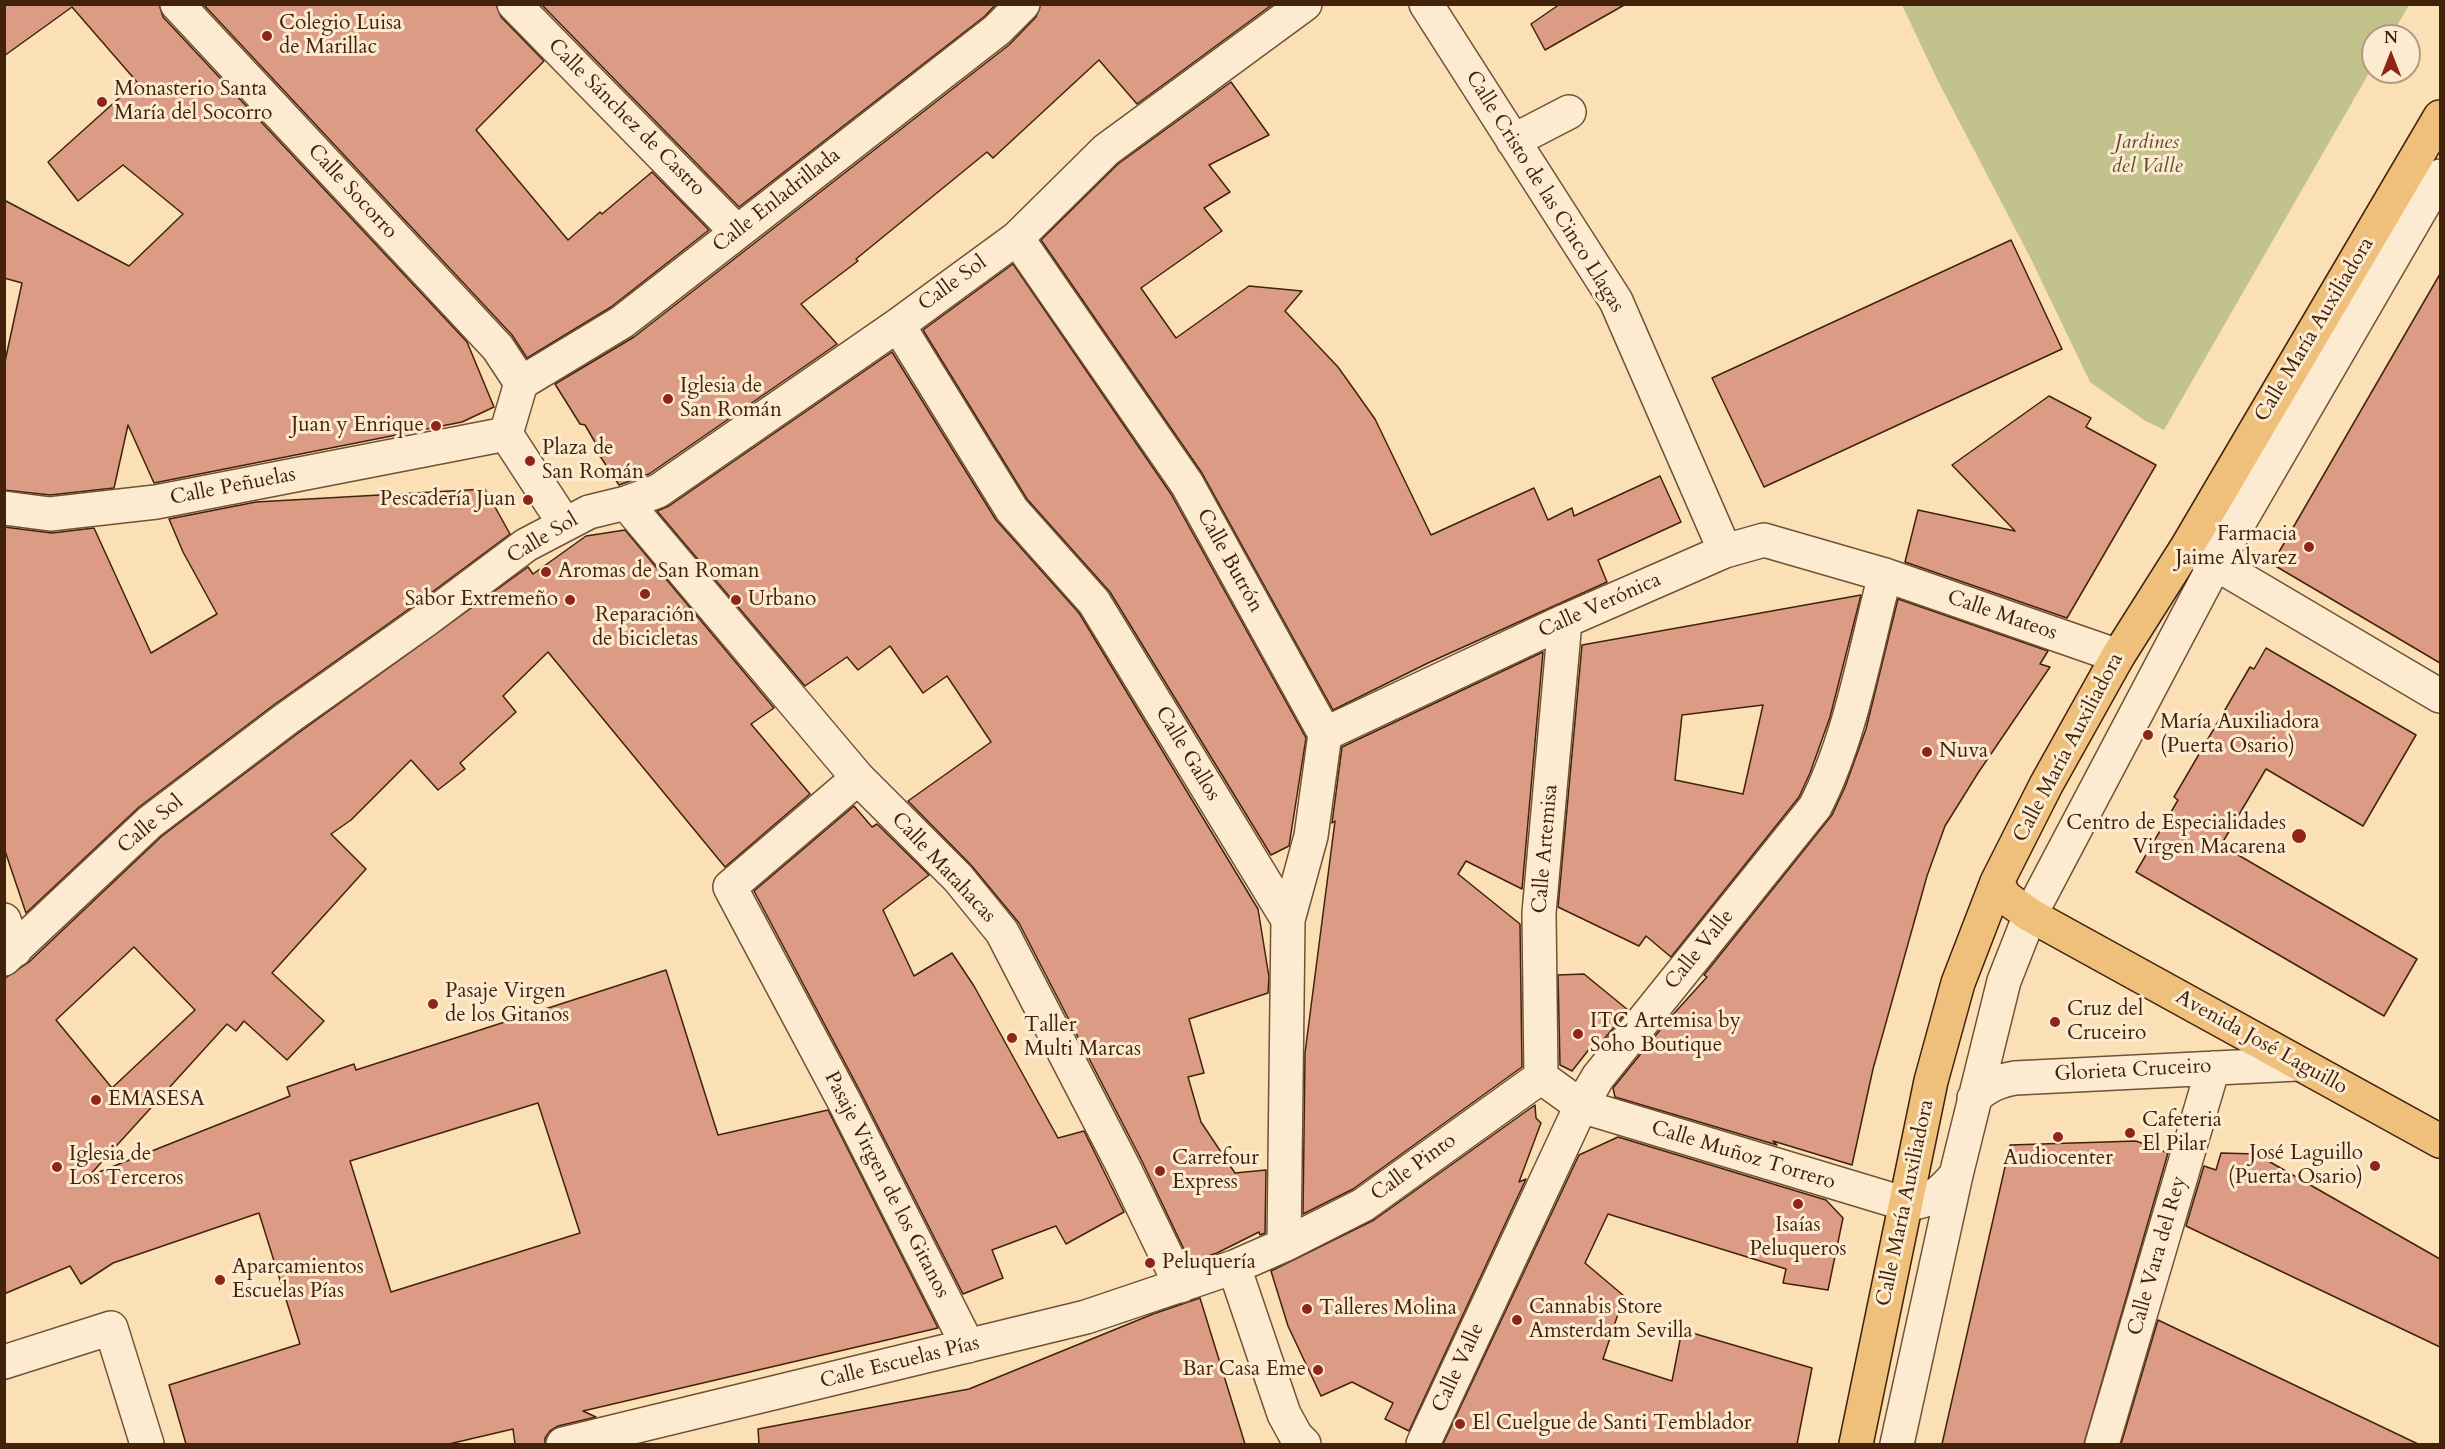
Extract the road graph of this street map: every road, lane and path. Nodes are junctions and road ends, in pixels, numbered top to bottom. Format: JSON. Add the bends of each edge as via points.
{"nodes":[{"id":1,"x":177,"y":4,"type":"edge"},
{"id":2,"x":514,"y":4,"type":"edge"},
{"id":3,"x":1023,"y":4,"type":"edge"},
{"id":4,"x":1305,"y":4,"type":"edge"},
{"id":5,"x":1426,"y":4,"type":"edge"},
{"id":6,"x":1271,"y":14,"type":"edge"},
{"id":7,"x":2440,"y":117,"type":"edge"},
{"id":8,"x":1574,"y":121,"type":"dead end"},
{"id":9,"x":1519,"y":149,"type":"junction"},
{"id":10,"x":2440,"y":176,"type":"edge"},
{"id":11,"x":737,"y":232,"type":"junction"},
{"id":12,"x":1017,"y":238,"type":"junction"},
{"id":13,"x":898,"y":325,"type":"junction"},
{"id":14,"x":521,"y":383,"type":"junction"},
{"id":15,"x":506,"y":434,"type":"junction"},
{"id":16,"x":626,"y":503,"type":"junction"},
{"id":17,"x":4,"y":508,"type":"edge"},
{"id":18,"x":564,"y":523,"type":"junction"},
{"id":19,"x":2187,"y":547,"type":"junction"},
{"id":20,"x":1725,"y":550,"type":"junction"},
{"id":21,"x":2215,"y":564,"type":"junction"},
{"id":22,"x":1885,"y":575,"type":"junction"},
{"id":23,"x":1565,"y":621,"type":"junction"},
{"id":24,"x":2118,"y":656,"type":"junction"},
{"id":25,"x":2440,"y":696,"type":"edge"},
{"id":26,"x":1325,"y":734,"type":"junction"},
{"id":27,"x":858,"y":778,"type":"junction"},
{"id":28,"x":1997,"y":882,"type":"junction"},
{"id":29,"x":2030,"y":915,"type":"junction"},
{"id":30,"x":4,"y":920,"type":"edge"},
{"id":31,"x":1288,"y":920,"type":"junction"},
{"id":32,"x":10,"y":955,"type":"edge"},
{"id":33,"x":2297,"y":1064,"type":"junction"},
{"id":34,"x":2213,"y":1068,"type":"junction"},
{"id":35,"x":1541,"y":1077,"type":"junction"},
{"id":36,"x":1974,"y":1098,"type":"junction"},
{"id":37,"x":1581,"y":1106,"type":"junction"},
{"id":38,"x":2440,"y":1141,"type":"edge"},
{"id":39,"x":1956,"y":1175,"type":"junction"},
{"id":40,"x":1906,"y":1203,"type":"junction"},
{"id":41,"x":1284,"y":1245,"type":"junction"},
{"id":42,"x":1234,"y":1267,"type":"junction"},
{"id":43,"x":1181,"y":1286,"type":"junction"},
{"id":44,"x":968,"y":1346,"type":"junction"},
{"id":45,"x":4,"y":1362,"type":"edge"},
{"id":46,"x":147,"y":1444,"type":"edge"},
{"id":47,"x":563,"y":1444,"type":"edge"},
{"id":48,"x":1304,"y":1444,"type":"edge"},
{"id":49,"x":1423,"y":1444,"type":"edge"},
{"id":50,"x":1856,"y":1444,"type":"edge"},
{"id":51,"x":1897,"y":1444,"type":"edge"},
{"id":52,"x":2102,"y":1444,"type":"edge"}],
"edges":[{"from":1,"to":14,"type":"street","name":"Calle Socorro","via":[[498,348]]},
{"from":2,"to":11,"type":"street","name":"Calle Sánchez de Castro"},
{"from":3,"to":11,"type":"street","name":"Calle Enladrillada","via":[[997,30]]},
{"from":4,"to":6,"type":"street","name":"Calle Sol"},
{"from":5,"to":9,"type":"street","name":"Calle Cristo de las Cinco Llagas"},
{"from":6,"to":12,"type":"street","name":"Calle Sol","via":[[1106,150]]},
{"from":7,"to":19,"type":"main road","name":"Calle María Auxiliadora"},
{"from":8,"to":9,"type":"street"},
{"from":9,"to":20,"type":"street","name":"Calle Cristo de las Cinco Llagas","via":[[1616,301]]},
{"from":10,"to":21,"type":"street","name":"Calle María Auxiliadora"},
{"from":11,"to":14,"type":"street","name":"Calle Enladrillada","via":[[622,322]]},
{"from":12,"to":13,"type":"street","name":"Calle Sol"},
{"from":12,"to":26,"type":"street","name":"Calle Butrón","via":[[1187,484]]},
{"from":13,"to":16,"type":"street","name":"Calle Sol","via":[[658,491]]},
{"from":13,"to":31,"type":"street","name":"Calle Gallos","via":[[1012,510],[1094,602]]},
{"from":14,"to":15,"type":"street"},
{"from":15,"to":17,"type":"street","name":"Calle Peñuelas","via":[[156,502],[50,514]]},
{"from":15,"to":18,"type":"street"},
{"from":16,"to":18,"type":"street","name":"Calle Sol"},
{"from":16,"to":27,"type":"street","name":"Calle Matahacas"},
{"from":18,"to":32,"type":"street","name":"Calle Sol","via":[[526,545],[150,822]]},
{"from":19,"to":21,"type":"street"},
{"from":19,"to":24,"type":"main road","name":"Calle María Auxiliadora"},
{"from":20,"to":22,"type":"street","name":"Calle Verónica","via":[[1764,540]]},
{"from":20,"to":23,"type":"street","name":"Calle Verónica"},
{"from":21,"to":25,"type":"street"},
{"from":21,"to":29,"type":"street","name":"Calle María Auxiliadora"},
{"from":22,"to":24,"type":"street","name":"Calle Mateos"},
{"from":22,"to":37,"type":"street","name":"Calle Valle","via":[[1843,736],[1830,778],[1815,807],[1598,1077]]},
{"from":23,"to":26,"type":"street","name":"Calle Verónica"},
{"from":23,"to":35,"type":"street","name":"Calle Artemisa","via":[[1539,913]]},
{"from":24,"to":28,"type":"main road","name":"Calle María Auxiliadora"},
{"from":26,"to":31,"type":"street","via":[[1311,836]]},
{"from":27,"to":43,"type":"street","name":"Calle Matahacas","via":[[958,878],[1002,932]]},
{"from":27,"to":44,"type":"street","name":"Pasaje Virgen de los Gitanos","via":[[730,887]]},
{"from":28,"to":29,"type":"main road","name":"Avenida José Laguillo","via":[[2005,897]]},
{"from":28,"to":40,"type":"main road","name":"Calle María Auxiliadora","via":[[1958,983],[1931,1081]]},
{"from":29,"to":33,"type":"main road","name":"Avenida José Laguillo"},
{"from":29,"to":36,"type":"street","name":"Calle María Auxiliadora","via":[[2004,981]]},
{"from":30,"to":32,"type":"street"},
{"from":31,"to":41,"type":"street"},
{"from":33,"to":34,"type":"street","name":"Glorieta Cruceiro"},
{"from":33,"to":38,"type":"main road","name":"Avenida José Laguillo"},
{"from":34,"to":36,"type":"street","name":"Glorieta Cruceiro","via":[[2015,1078],[1998,1081]]},
{"from":34,"to":52,"type":"street","name":"Calle Vara del Rey"},
{"from":35,"to":37,"type":"street"},
{"from":35,"to":41,"type":"street","name":"Calle Pinto","via":[[1363,1205]]},
{"from":36,"to":39,"type":"street","name":"Calle María Auxiliadora"},
{"from":37,"to":40,"type":"street","name":"Calle Muñoz Torrero"},
{"from":37,"to":49,"type":"street","name":"Calle Valle"},
{"from":39,"to":40,"type":"street","via":[[1933,1198]]},
{"from":39,"to":51,"type":"street","name":"Calle María Auxiliadora"},
{"from":40,"to":50,"type":"main road","name":"Calle María Auxiliadora"},
{"from":41,"to":42,"type":"street","name":"Calle Pinto"},
{"from":42,"to":43,"type":"street","name":"Calle Escuelas Pías"},
{"from":42,"to":48,"type":"street","via":[[1284,1414]]},
{"from":43,"to":44,"type":"street","name":"Calle Escuelas Pías","via":[[1086,1317]]},
{"from":44,"to":47,"type":"street","name":"Calle Escuelas Pías"},
{"from":45,"to":46,"type":"street","via":[[111,1328]]}]}
